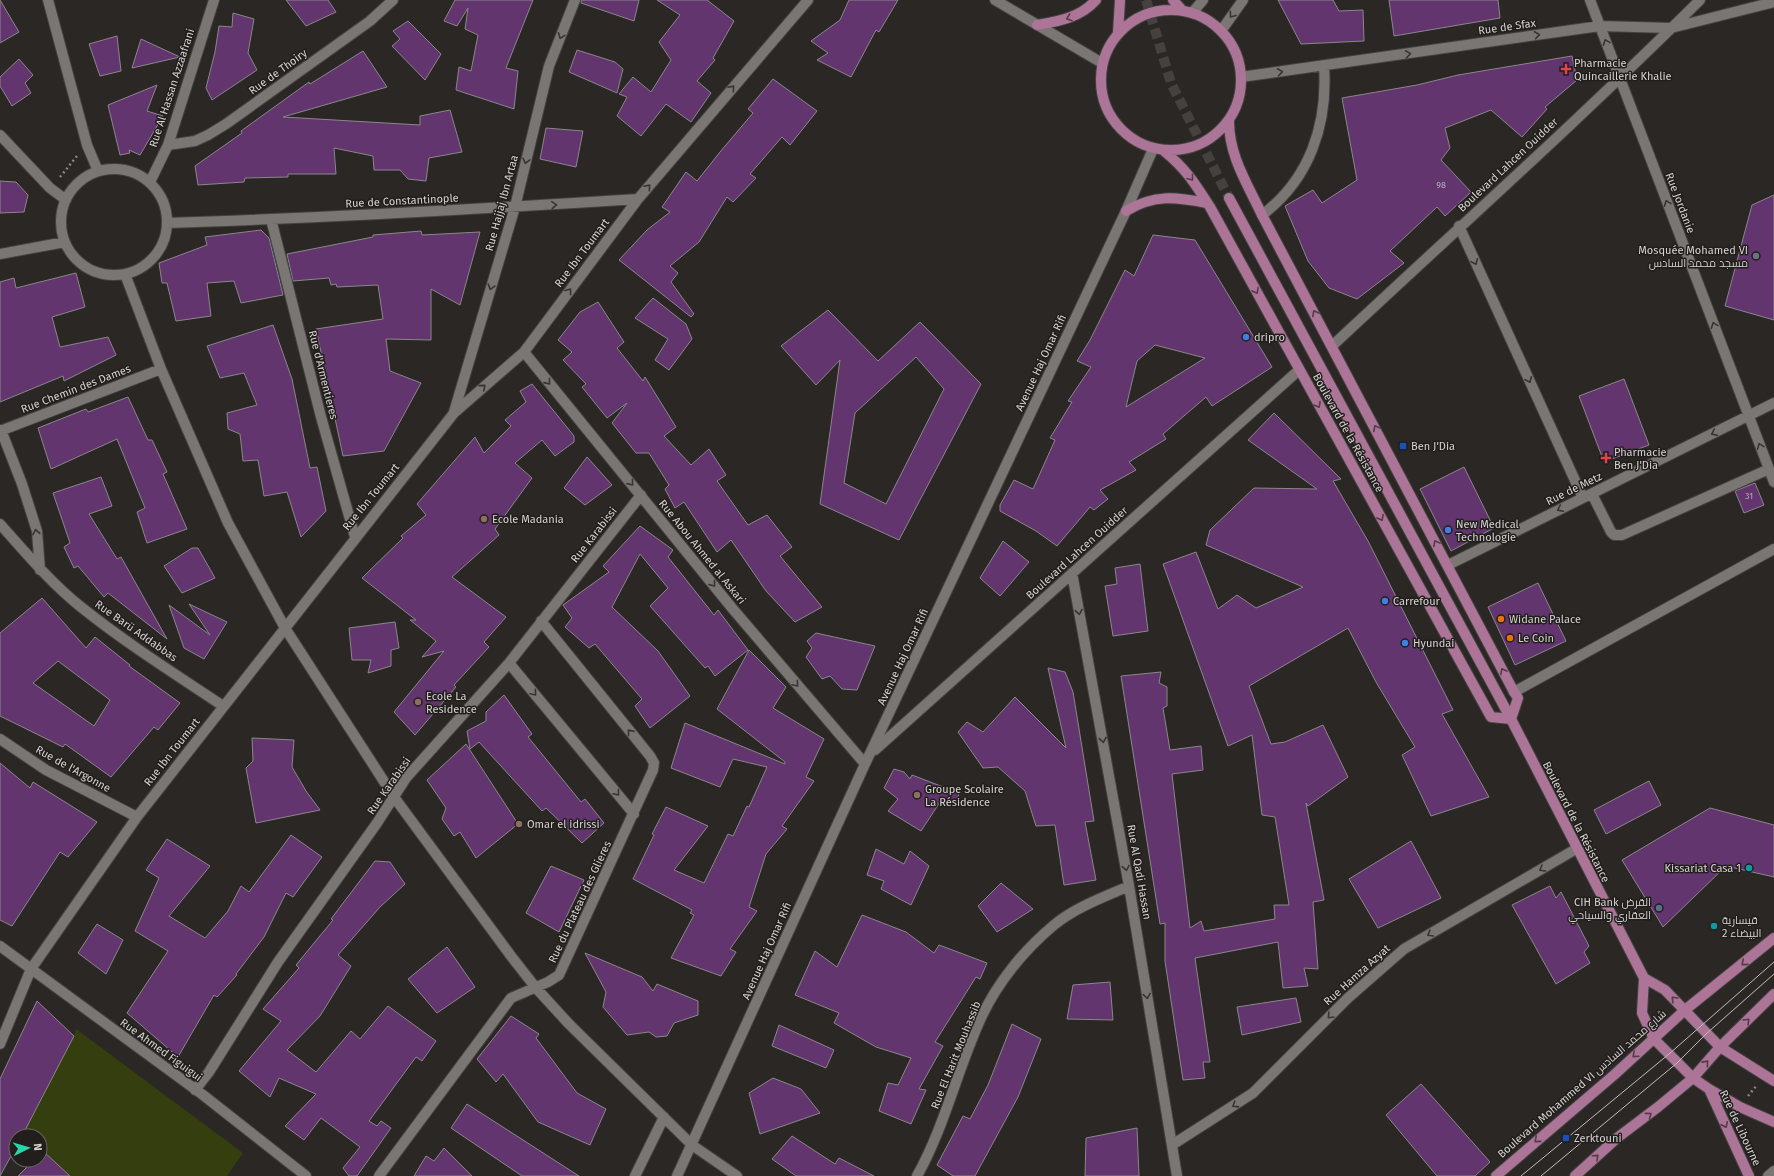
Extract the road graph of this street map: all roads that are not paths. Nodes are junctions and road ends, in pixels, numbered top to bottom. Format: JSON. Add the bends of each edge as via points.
{"nodes":[{"id":1,"x":48,"y":0,"type":"edge"},
{"id":2,"x":214,"y":0,"type":"edge"},
{"id":3,"x":394,"y":0,"type":"edge"},
{"id":4,"x":575,"y":0,"type":"edge"},
{"id":5,"x":808,"y":0,"type":"edge"},
{"id":6,"x":995,"y":0,"type":"edge"},
{"id":7,"x":1096,"y":0,"type":"edge"},
{"id":8,"x":1120,"y":0,"type":"edge"},
{"id":9,"x":1173,"y":0,"type":"edge"},
{"id":10,"x":1203,"y":0,"type":"edge"},
{"id":11,"x":1243,"y":0,"type":"edge"},
{"id":12,"x":1590,"y":0,"type":"edge"},
{"id":13,"x":1700,"y":0,"type":"edge"},
{"id":14,"x":1774,"y":2,"type":"edge"},
{"id":15,"x":1182,"y":10,"type":"junction"},
{"id":16,"x":1192,"y":13,"type":"junction"},
{"id":17,"x":1037,"y":25,"type":"junction"},
{"id":18,"x":1600,"y":26,"type":"junction"},
{"id":19,"x":1671,"y":28,"type":"junction"},
{"id":20,"x":1221,"y":31,"type":"junction"},
{"id":21,"x":1118,"y":33,"type":"junction"},
{"id":22,"x":1102,"y":63,"type":"junction"},
{"id":23,"x":1324,"y":66,"type":"junction"},
{"id":24,"x":1241,"y":77,"type":"junction"},
{"id":25,"x":1620,"y":79,"type":"junction"},
{"id":26,"x":1229,"y":121,"type":"junction"},
{"id":27,"x":0,"y":134,"type":"edge"},
{"id":28,"x":168,"y":145,"type":"junction"},
{"id":29,"x":1153,"y":149,"type":"junction"},
{"id":30,"x":1164,"y":151,"type":"junction"},
{"id":31,"x":98,"y":171,"type":"junction"},
{"id":32,"x":150,"y":182,"type":"junction"},
{"id":33,"x":1229,"y":198,"type":"tunnel mouth"},
{"id":34,"x":638,"y":199,"type":"junction"},
{"id":35,"x":66,"y":200,"type":"junction"},
{"id":36,"x":1207,"y":203,"type":"junction"},
{"id":37,"x":515,"y":207,"type":"junction"},
{"id":38,"x":1126,"y":211,"type":"junction"},
{"id":39,"x":1262,"y":215,"type":"junction"},
{"id":40,"x":271,"y":219,"type":"junction"},
{"id":41,"x":167,"y":222,"type":"junction"},
{"id":42,"x":1459,"y":226,"type":"junction"},
{"id":43,"x":65,"y":242,"type":"junction"},
{"id":44,"x":0,"y":254,"type":"edge"},
{"id":45,"x":125,"y":274,"type":"junction"},
{"id":46,"x":1332,"y":346,"type":"junction"},
{"id":47,"x":524,"y":352,"type":"junction"},
{"id":48,"x":161,"y":369,"type":"junction"},
{"id":49,"x":1299,"y":370,"type":"junction"},
{"id":50,"x":1774,"y":403,"type":"edge"},
{"id":51,"x":454,"y":413,"type":"junction"},
{"id":52,"x":1749,"y":416,"type":"junction"},
{"id":53,"x":0,"y":430,"type":"edge"},
{"id":54,"x":1769,"y":469,"type":"junction"},
{"id":55,"x":1774,"y":482,"type":"edge"},
{"id":56,"x":1592,"y":494,"type":"junction"},
{"id":57,"x":641,"y":495,"type":"junction"},
{"id":58,"x":1582,"y":498,"type":"junction"},
{"id":59,"x":0,"y":524,"type":"edge"},
{"id":60,"x":355,"y":537,"type":"junction"},
{"id":61,"x":1774,"y":549,"type":"edge"},
{"id":62,"x":1448,"y":565,"type":"junction"},
{"id":63,"x":40,"y":570,"type":"junction"},
{"id":64,"x":1072,"y":573,"type":"junction"},
{"id":65,"x":541,"y":621,"type":"junction"},
{"id":66,"x":285,"y":628,"type":"junction"},
{"id":67,"x":509,"y":663,"type":"junction"},
{"id":68,"x":1514,"y":692,"type":"junction"},
{"id":69,"x":223,"y":706,"type":"junction"},
{"id":70,"x":1511,"y":719,"type":"junction"},
{"id":71,"x":0,"y":739,"type":"edge"},
{"id":72,"x":870,"y":754,"type":"junction"},
{"id":73,"x":865,"y":764,"type":"junction"},
{"id":74,"x":394,"y":796,"type":"junction"},
{"id":75,"x":634,"y":814,"type":"junction"},
{"id":76,"x":137,"y":817,"type":"junction"},
{"id":77,"x":1576,"y":849,"type":"junction"},
{"id":78,"x":1129,"y":886,"type":"junction"},
{"id":79,"x":1774,"y":938,"type":"edge"},
{"id":80,"x":0,"y":946,"type":"edge"},
{"id":81,"x":31,"y":969,"type":"junction"},
{"id":82,"x":1644,"y":978,"type":"junction"},
{"id":83,"x":536,"y":988,"type":"junction"},
{"id":84,"x":1774,"y":994,"type":"edge"},
{"id":85,"x":1685,"y":1010,"type":"junction"},
{"id":86,"x":1654,"y":1039,"type":"junction"},
{"id":87,"x":0,"y":1044,"type":"edge"},
{"id":88,"x":1720,"y":1048,"type":"junction"},
{"id":89,"x":1693,"y":1078,"type":"junction"},
{"id":90,"x":1774,"y":1081,"type":"edge"},
{"id":91,"x":1709,"y":1089,"type":"junction"},
{"id":92,"x":196,"y":1090,"type":"junction"},
{"id":93,"x":664,"y":1117,"type":"junction"},
{"id":94,"x":1774,"y":1122,"type":"edge"},
{"id":95,"x":1172,"y":1144,"type":"junction"},
{"id":96,"x":692,"y":1145,"type":"junction"},
{"id":97,"x":1774,"y":1170,"type":"edge"},
{"id":98,"x":306,"y":1176,"type":"edge"},
{"id":99,"x":379,"y":1176,"type":"edge"},
{"id":100,"x":635,"y":1176,"type":"edge"},
{"id":101,"x":677,"y":1176,"type":"edge"},
{"id":102,"x":737,"y":1176,"type":"edge"},
{"id":103,"x":917,"y":1176,"type":"edge"},
{"id":104,"x":1177,"y":1176,"type":"edge"},
{"id":105,"x":1496,"y":1176,"type":"edge"},
{"id":106,"x":1575,"y":1176,"type":"edge"},
{"id":107,"x":1749,"y":1176,"type":"edge"},
{"id":108,"x":1768,"y":1176,"type":"edge"}],
"edges":[{"from":1,"to":31,"type":"street","via":[[87,145]]},
{"from":2,"to":28,"type":"street","name":"Rue Al Hassan Azzaafrani"},
{"from":3,"to":28,"type":"street","name":"Rue de Thoiry","via":[[370,21],[208,135],[195,141]]},
{"from":4,"to":37,"type":"street","name":"Rue Hajjaj Ibn Artaa","one_way":true,"via":[[549,66]]},
{"from":34,"to":5,"type":"street","name":"Rue Ibn Toumart","one_way":true},
{"from":6,"to":17,"type":"street"},
{"from":7,"to":17,"type":"main road","one_way":true,"via":[[1073,17]]},
{"from":8,"to":21,"type":"main road"},
{"from":9,"to":15,"type":"main road"},
{"from":10,"to":16,"type":"street"},
{"from":11,"to":20,"type":"street","one_way":true},
{"from":12,"to":18,"type":"street","name":"Rue Jordanie"},
{"from":13,"to":19,"type":"street","name":"Boulevard Lahcen Ouidder"},
{"from":14,"to":19,"type":"street","name":"Rue de Sfax"},
{"from":15,"to":16,"type":"main road"},
{"from":15,"to":21,"type":"main road","via":[[1148,14],[1137,18]]},
{"from":16,"to":20,"type":"main road"},
{"from":17,"to":22,"type":"street"},
{"from":18,"to":19,"type":"street","name":"Rue de Sfax"},
{"from":23,"to":18,"type":"street","name":"Rue de Sfax","one_way":true},
{"from":25,"to":18,"type":"street","name":"Rue Jordanie","one_way":true},
{"from":19,"to":25,"type":"street","name":"Boulevard Lahcen Ouidder"},
{"from":20,"to":24,"type":"main road","via":[[1235,52]]},
{"from":21,"to":22,"type":"main road"},
{"from":22,"to":29,"type":"main road","via":[[1103,98],[1113,121],[1130,138]]},
{"from":24,"to":23,"type":"street","name":"Rue de Sfax","one_way":true},
{"from":23,"to":39,"type":"street","via":[[1321,120],[1310,154],[1291,186],[1278,202]]},
{"from":24,"to":26,"type":"main road","via":[[1238,102]]},
{"from":25,"to":42,"type":"street","name":"Boulevard Lahcen Ouidder"},
{"from":52,"to":25,"type":"street","name":"Rue Jordanie","one_way":true},
{"from":26,"to":30,"type":"main road","via":[[1214,136],[1196,146]]},
{"from":26,"to":39,"type":"main road","via":[[1229,138],[1234,158]]},
{"from":27,"to":35,"type":"street","via":[[50,188]]},
{"from":28,"to":32,"type":"street","name":"Rue Al Hassan Azzaafrani"},
{"from":29,"to":30,"type":"main road"},
{"from":29,"to":38,"type":"street","name":"Avenue Haj Omar Rifi"},
{"from":30,"to":36,"type":"main road","name":"Boulevard de la Résistance","one_way":true,"via":[[1193,180]]},
{"from":31,"to":32,"type":"street","via":[[120,169],[136,173]]},
{"from":31,"to":35,"type":"street","via":[[79,182]]},
{"from":32,"to":41,"type":"street","via":[[163,201]]},
{"from":33,"to":70,"type":"main road"},
{"from":37,"to":34,"type":"street","name":"Rue de Constantinople","one_way":true},
{"from":47,"to":34,"type":"street","name":"Rue Ibn Toumart","one_way":true},
{"from":35,"to":43,"type":"street","via":[[62,219]]},
{"from":36,"to":38,"type":"main road","via":[[1169,197],[1158,198],[1138,203]]},
{"from":36,"to":49,"type":"main road","name":"Boulevard de la Résistance","one_way":true},
{"from":37,"to":40,"type":"street","name":"Rue de Constantinople"},
{"from":37,"to":51,"type":"street","name":"Rue Hajjaj Ibn Artaa","one_way":true},
{"from":38,"to":72,"type":"street","name":"Avenue Haj Omar Rifi"},
{"from":46,"to":39,"type":"main road","one_way":true},
{"from":40,"to":41,"type":"street","name":"Rue de Constantinople"},
{"from":40,"to":60,"type":"street","name":"Rue d'Armentieres"},
{"from":41,"to":45,"type":"street","via":[[164,240],[155,256],[142,267]]},
{"from":42,"to":46,"type":"street","name":"Boulevard Lahcen Ouidder"},
{"from":42,"to":58,"type":"street","one_way":true},
{"from":43,"to":44,"type":"street"},
{"from":43,"to":45,"type":"street","via":[[73,255],[88,268],[106,274]]},
{"from":45,"to":48,"type":"street"},
{"from":62,"to":46,"type":"main road","one_way":true},
{"from":51,"to":47,"type":"street","name":"Rue Ibn Toumart","one_way":true},
{"from":47,"to":57,"type":"street","name":"Rue Abou Ahmed al Askari","one_way":true},
{"from":48,"to":53,"type":"street","name":"Rue Chemin des Dames"},
{"from":48,"to":66,"type":"street","via":[[228,524]]},
{"from":49,"to":64,"type":"street","name":"Boulevard Lahcen Ouidder"},
{"from":49,"to":70,"type":"main road","name":"Boulevard de la Résistance","one_way":true,"via":[[1491,717]]},
{"from":50,"to":52,"type":"street","name":"Rue de Metz"},
{"from":51,"to":60,"type":"street","name":"Rue Ibn Toumart"},
{"from":54,"to":52,"type":"street","name":"Rue Jordanie","one_way":true},
{"from":52,"to":56,"type":"street","name":"Rue de Metz","one_way":true},
{"from":63,"to":53,"type":"street","one_way":true,"via":[[37,531],[22,484]]},
{"from":54,"to":55,"type":"street","name":"Rue Jordanie"},
{"from":54,"to":56,"type":"street","via":[[1622,535],[1614,535],[1611,532]]},
{"from":56,"to":58,"type":"street","name":"Rue de Metz"},
{"from":57,"to":65,"type":"street","name":"Rue Karabissi"},
{"from":57,"to":73,"type":"street","name":"Rue Abou Ahmed al Askari","one_way":true,"via":[[732,608]]},
{"from":58,"to":62,"type":"street","name":"Rue de Metz","one_way":true},
{"from":59,"to":63,"type":"street","name":"Rue Barü Addabbas"},
{"from":60,"to":66,"type":"street","name":"Rue Ibn Toumart"},
{"from":61,"to":68,"type":"street"},
{"from":68,"to":62,"type":"main road","one_way":true},
{"from":63,"to":69,"type":"street","name":"Rue Barü Addabbas","via":[[80,606],[121,637]]},
{"from":64,"to":72,"type":"street","name":"Boulevard Lahcen Ouidder"},
{"from":64,"to":78,"type":"street","name":"Rue Al Qadi Hassan","one_way":true},
{"from":65,"to":67,"type":"street","name":"Rue Karabissi"},
{"from":75,"to":65,"type":"street","name":"Rue du Plateau des Glieres","one_way":true,"via":[[654,763]]},
{"from":66,"to":69,"type":"street","name":"Rue Ibn Toumart"},
{"from":66,"to":74,"type":"street"},
{"from":67,"to":74,"type":"street","name":"Rue Karabissi","via":[[406,778]]},
{"from":67,"to":75,"type":"street","one_way":true},
{"from":68,"to":70,"type":"main road","via":[[1518,698]]},
{"from":69,"to":76,"type":"street","name":"Rue Ibn Toumart"},
{"from":70,"to":77,"type":"main road","name":"Boulevard de la Résistance"},
{"from":71,"to":76,"type":"street","name":"Rue de l'Argonne","via":[[46,770]]},
{"from":72,"to":73,"type":"street","name":"Avenue Haj Omar Rifi"},
{"from":73,"to":96,"type":"street","name":"Avenue Haj Omar Rifi"},
{"from":74,"to":83,"type":"street"},
{"from":74,"to":92,"type":"street","name":"Rue Karabissi","via":[[278,962]]},
{"from":75,"to":83,"type":"street","name":"Rue du Plateau des Glieres","via":[[559,975]]},
{"from":76,"to":81,"type":"street","name":"Rue Ibn Toumart"},
{"from":77,"to":82,"type":"main road","name":"Boulevard de la Résistance"},
{"from":77,"to":95,"type":"street","name":"Rue Hamza Azyat","one_way":true,"via":[[1404,949],[1348,998],[1253,1093]]},
{"from":78,"to":95,"type":"street","name":"Rue Al Qadi Hassan","one_way":true},
{"from":78,"to":103,"type":"street","name":"Rue El Harit Mouhassib","via":[[1080,908],[1054,925],[1028,949],[1002,982],[981,1018],[939,1131]]},
{"from":79,"to":85,"type":"main road","name":"Boulevard Mohammed VI شارع محمد السادس","one_way":true},
{"from":80,"to":81,"type":"street","name":"Rue Ahmed Figuigui"},
{"from":81,"to":87,"type":"street","name":"Rue Ibn Toumart"},
{"from":81,"to":92,"type":"street","name":"Rue Ahmed Figuigui"},
{"from":85,"to":82,"type":"main road","one_way":true,"via":[[1665,990]]},
{"from":82,"to":86,"type":"main road","via":[[1642,1013]]},
{"from":83,"to":93,"type":"street"},
{"from":83,"to":99,"type":"street","name":"Rue du Plateau des Glieres","via":[[511,998]]},
{"from":88,"to":84,"type":"main road","one_way":true},
{"from":85,"to":86,"type":"main road","name":"Boulevard Mohammed VI شارع محمد السادس"},
{"from":85,"to":88,"type":"main road"},
{"from":86,"to":89,"type":"main road"},
{"from":86,"to":105,"type":"main road","name":"Boulevard Mohammed VI شارع محمد السادس","one_way":true},
{"from":89,"to":88,"type":"main road","one_way":true},
{"from":88,"to":90,"type":"main road"},
{"from":89,"to":91,"type":"main road"},
{"from":106,"to":89,"type":"main road","one_way":true,"via":[[1617,1138]]},
{"from":91,"to":94,"type":"main road","via":[[1740,1107]]},
{"from":91,"to":107,"type":"main road","name":"Rue de Libourne","one_way":true},
{"from":92,"to":98,"type":"street","name":"Rue Ahmed Figuigui"},
{"from":93,"to":96,"type":"street"},
{"from":93,"to":100,"type":"street"},
{"from":95,"to":104,"type":"street","name":"Rue Al Qadi Hassan"},
{"from":96,"to":101,"type":"street","name":"Avenue Haj Omar Rifi"},
{"from":96,"to":102,"type":"street"},
{"from":97,"to":108,"type":"street"}]}
